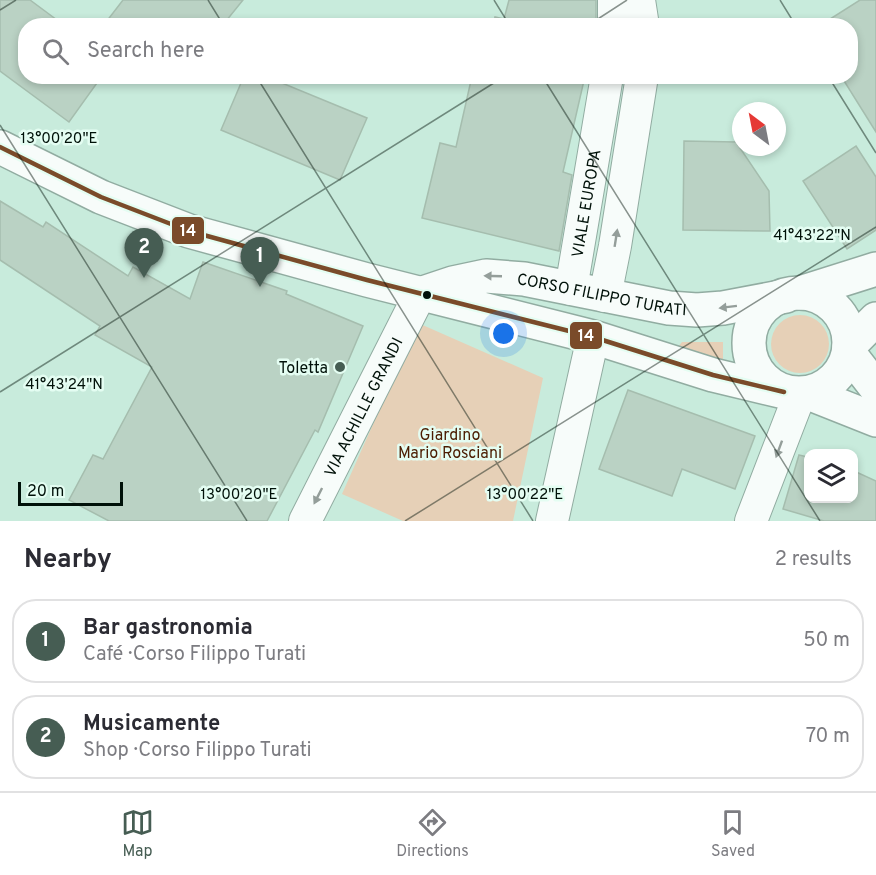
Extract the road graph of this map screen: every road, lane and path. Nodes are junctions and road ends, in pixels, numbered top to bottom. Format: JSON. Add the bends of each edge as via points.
{"nodes":[{"id":1,"x":614,"y":0,"type":"edge"},
{"id":2,"x":639,"y":0,"type":"edge"},
{"id":3,"x":614,"y":18,"type":"edge"},
{"id":4,"x":642,"y":18,"type":"edge"},
{"id":5,"x":606,"y":84,"type":"edge"},
{"id":6,"x":641,"y":84,"type":"edge"},
{"id":7,"x":0,"y":147,"type":"edge"},
{"id":8,"x":876,"y":269,"type":"edge"},
{"id":9,"x":571,"y":289,"type":"junction"},
{"id":10,"x":420,"y":294,"type":"junction"},
{"id":11,"x":793,"y":295,"type":"junction"},
{"id":12,"x":605,"y":296,"type":"junction"},
{"id":13,"x":876,"y":320,"type":"edge"},
{"id":14,"x":579,"y":334,"type":"junction"},
{"id":15,"x":849,"y":350,"type":"junction"},
{"id":16,"x":876,"y":388,"type":"edge"},
{"id":17,"x":798,"y":393,"type":"junction"},
{"id":18,"x":876,"y":420,"type":"edge"},
{"id":19,"x":305,"y":521,"type":"edge"},
{"id":20,"x":552,"y":521,"type":"edge"},
{"id":21,"x":751,"y":521,"type":"edge"}],
"edges":[{"from":1,"to":3,"type":"street"},
{"from":2,"to":4,"type":"street"},
{"from":5,"to":9,"type":"street","name":"VIALE EUROPA"},
{"from":12,"to":6,"type":"street","name":"VIALE EUROPA","one_way":true},
{"from":7,"to":10,"type":"main road","via":[[101,197],[189,231]]},
{"from":8,"to":11,"type":"main road"},
{"from":9,"to":10,"type":"main road","name":"CORSO FILIPPO TURATI","one_way":true,"via":[[486,276]]},
{"from":9,"to":12,"type":"main road","name":"CORSO FILIPPO TURATI"},
{"from":9,"to":14,"type":"main road","name":"VIALE EUROPA"},
{"from":10,"to":14,"type":"main road"},
{"from":10,"to":19,"type":"street","name":"VIA ACHILLE GRANDI","one_way":true},
{"from":11,"to":12,"type":"main road","name":"CORSO FILIPPO TURATI","one_way":true,"via":[[697,310]]},
{"from":11,"to":15,"type":"main road","via":[[821,297],[834,307],[844,321]]},
{"from":11,"to":17,"type":"main road","via":[[773,300],[761,311],[752,325],[749,341],[750,357],[758,372],[770,384]]},
{"from":13,"to":15,"type":"main road"},
{"from":14,"to":17,"type":"main road","via":[[713,375]]},
{"from":14,"to":20,"type":"street"},
{"from":15,"to":16,"type":"main road"},
{"from":15,"to":17,"type":"main road","via":[[843,369],[832,382]]},
{"from":17,"to":18,"type":"main road"},
{"from":17,"to":21,"type":"street","one_way":true}]}
